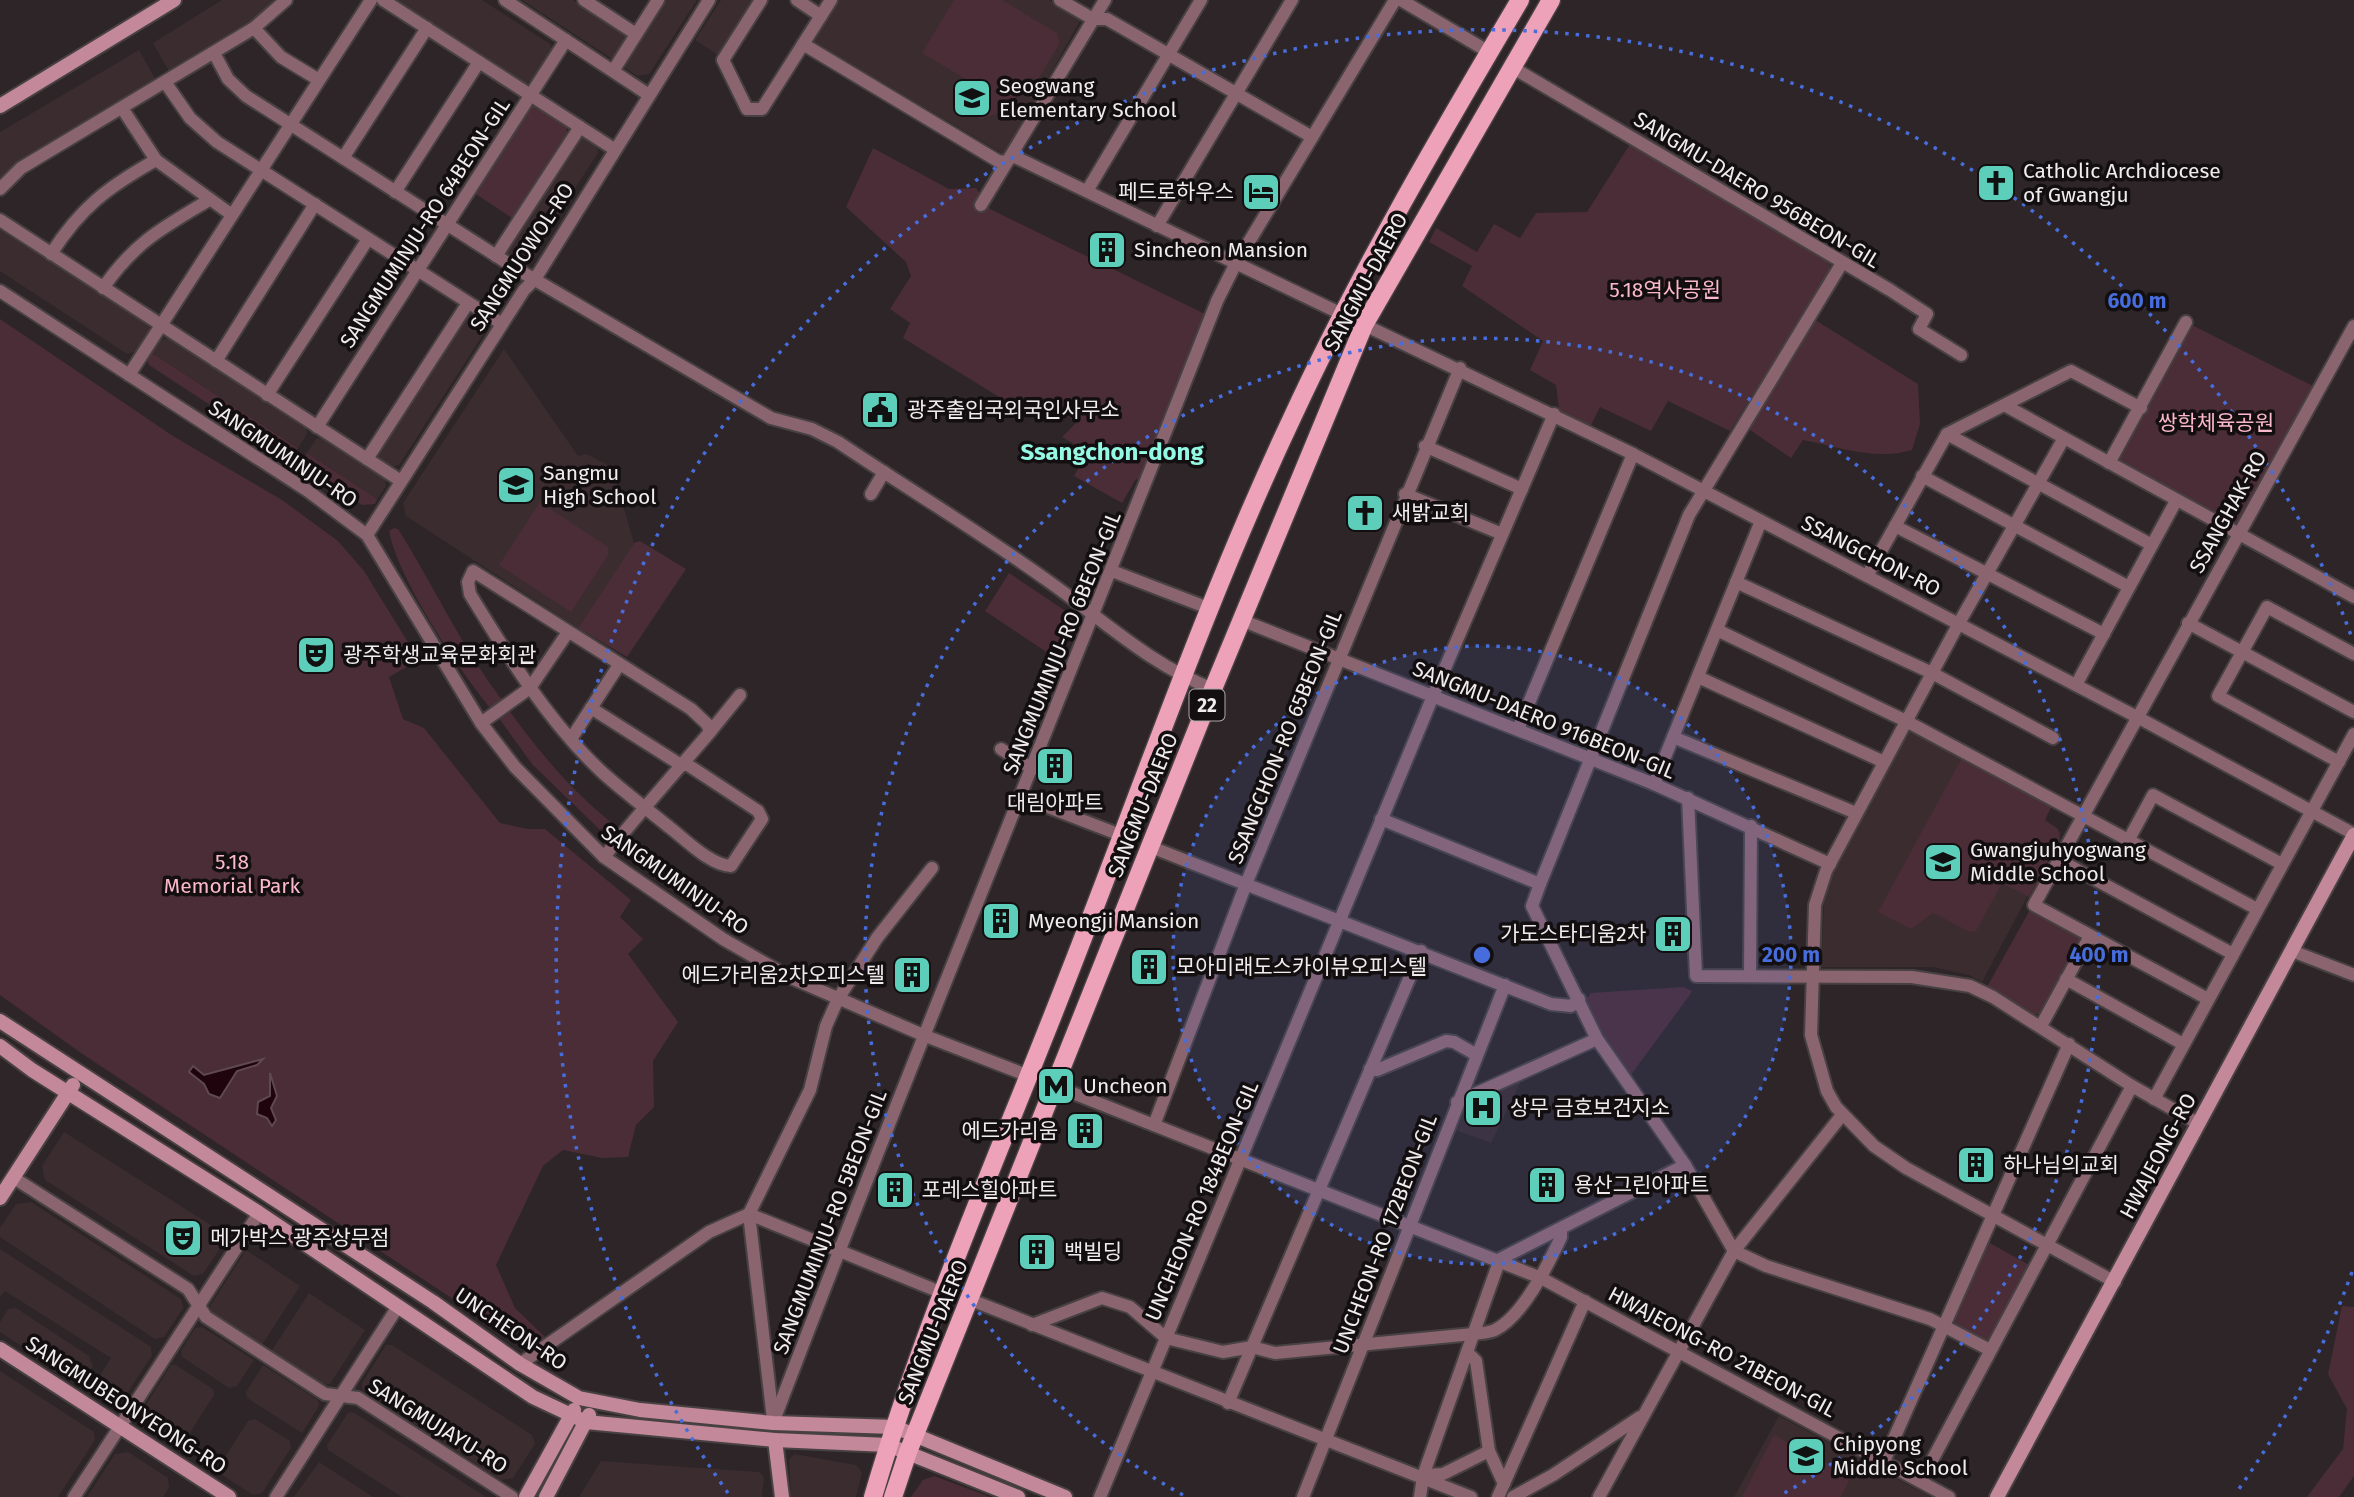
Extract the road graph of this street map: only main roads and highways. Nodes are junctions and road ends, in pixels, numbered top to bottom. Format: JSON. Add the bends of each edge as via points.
{"nodes":[{"id":1,"x":1520,"y":0,"type":"edge"},
{"id":2,"x":1551,"y":0,"type":"edge"},
{"id":3,"x":873,"y":1497,"type":"edge"},
{"id":4,"x":893,"y":1497,"type":"edge"}],
"edges":[{"from":1,"to":3,"type":"main road","name":"SANGMU-DAERO","number":"22","via":[[1341,314],[1277,451],[1183,677],[945,1294]]},
{"from":2,"to":4,"type":"main road","name":"SANGMU-DAERO","number":"22","via":[[1364,325],[1213,689]]}]}
